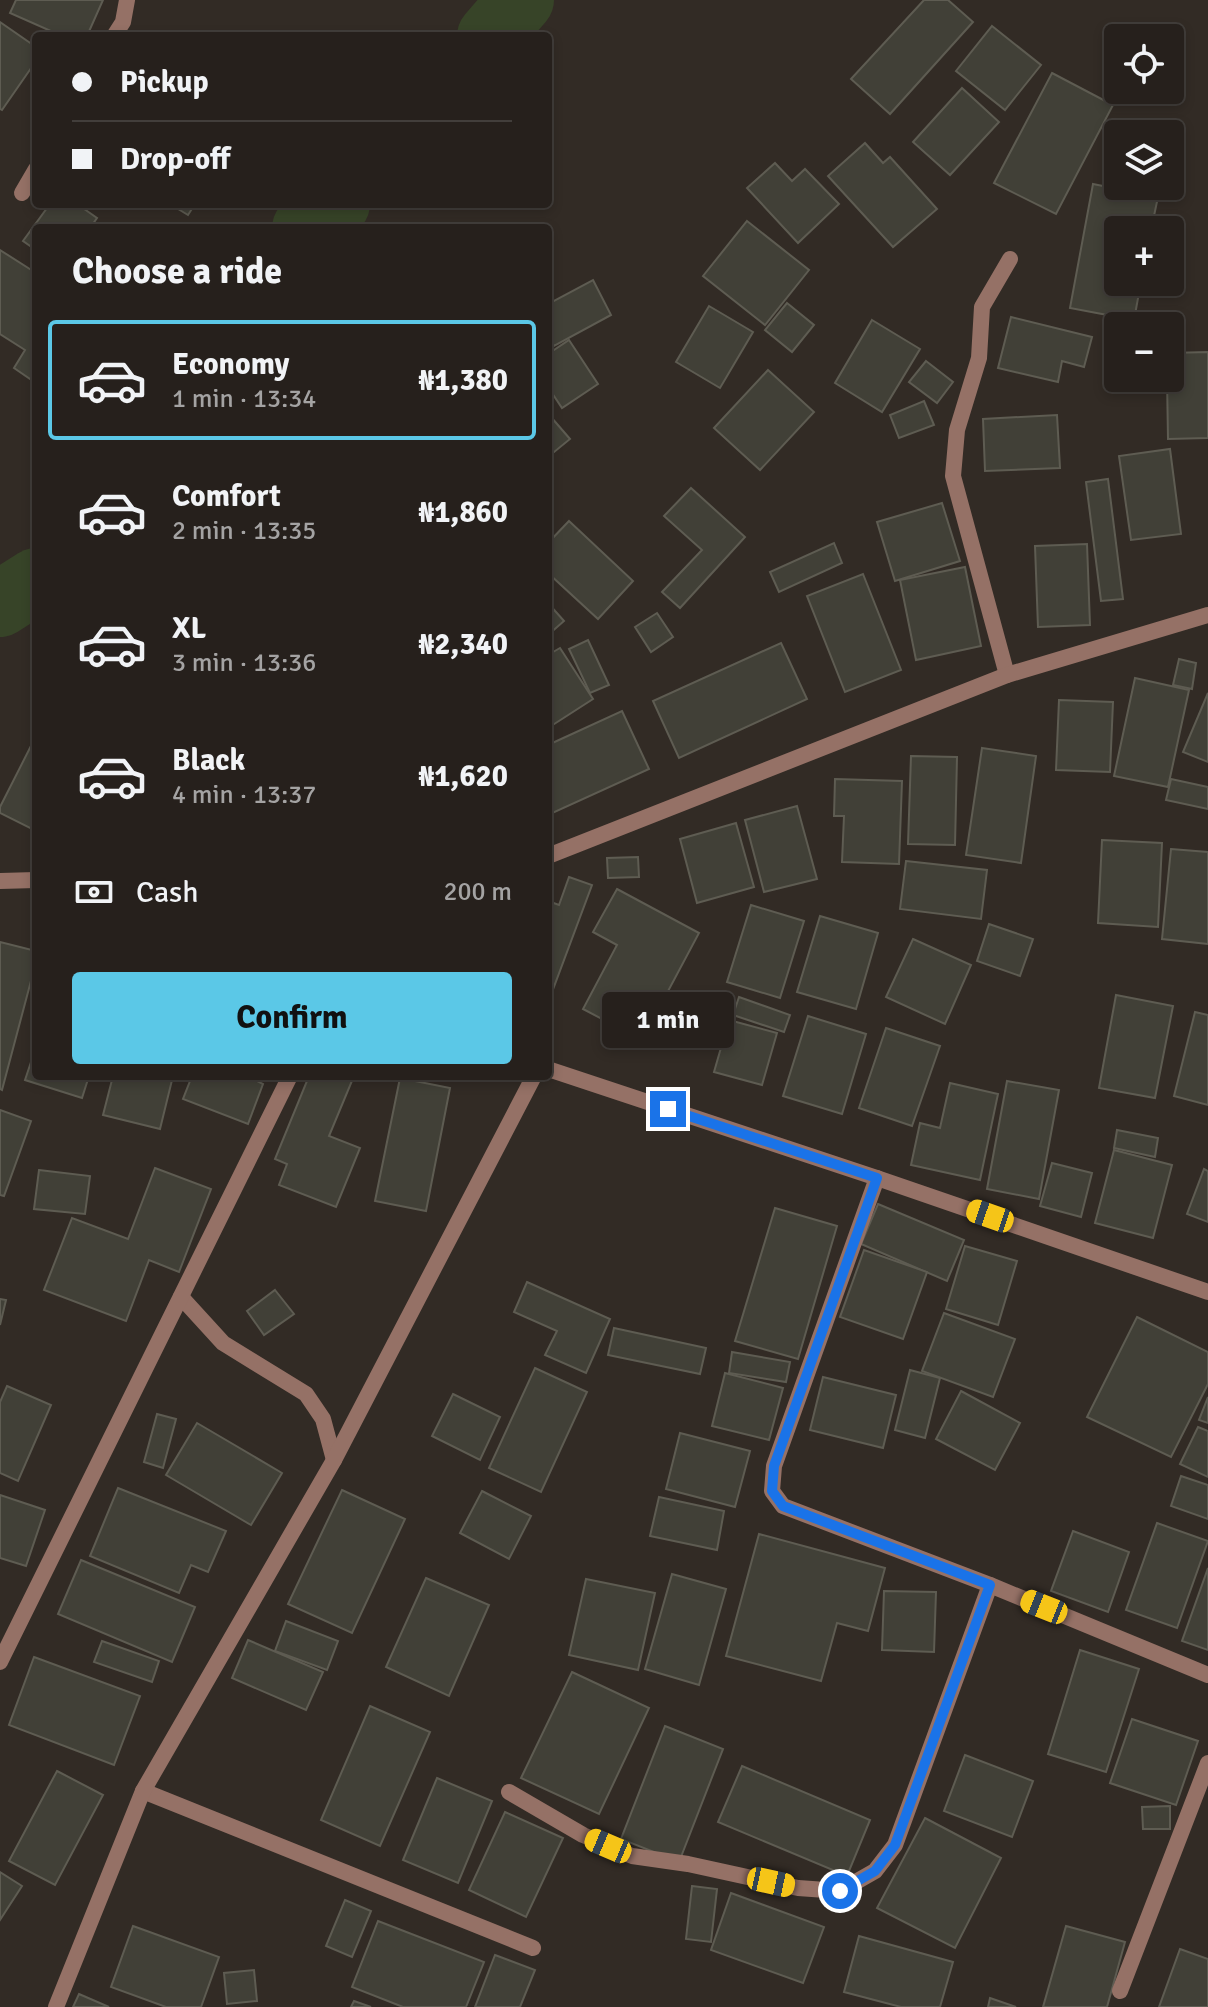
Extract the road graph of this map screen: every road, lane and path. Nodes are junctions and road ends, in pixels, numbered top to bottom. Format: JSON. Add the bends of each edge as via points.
{"nodes":[{"id":1,"x":127,"y":0,"type":"edge"},
{"id":2,"x":117,"y":32,"type":"edge"},
{"id":3,"x":32,"y":176,"type":"edge"},
{"id":4,"x":22,"y":193,"type":"dead end"},
{"id":5,"x":1010,"y":259,"type":"dead end"},
{"id":6,"x":1208,"y":615,"type":"edge"},
{"id":7,"x":1007,"y":675,"type":"junction"},
{"id":8,"x":552,"y":854,"type":"edge"},
{"id":9,"x":32,"y":880,"type":"edge"},
{"id":10,"x":0,"y":881,"type":"edge"},
{"id":11,"x":552,"y":1070,"type":"edge"},
{"id":12,"x":288,"y":1080,"type":"edge"},
{"id":13,"x":532,"y":1080,"type":"edge"},
{"id":14,"x":877,"y":1178,"type":"junction"},
{"id":15,"x":1208,"y":1292,"type":"edge"},
{"id":16,"x":181,"y":1297,"type":"junction"},
{"id":17,"x":334,"y":1460,"type":"junction"},
{"id":18,"x":990,"y":1585,"type":"junction"},
{"id":19,"x":0,"y":1662,"type":"edge"},
{"id":20,"x":1208,"y":1675,"type":"edge"},
{"id":21,"x":1208,"y":1763,"type":"edge"},
{"id":22,"x":143,"y":1791,"type":"junction"},
{"id":23,"x":509,"y":1792,"type":"dead end"},
{"id":24,"x":533,"y":1948,"type":"dead end"},
{"id":25,"x":1120,"y":1991,"type":"dead end"},
{"id":26,"x":56,"y":2007,"type":"edge"}],
"edges":[{"from":1,"to":2,"type":"street"},
{"from":3,"to":4,"type":"street"},
{"from":5,"to":7,"type":"street","via":[[982,307],[979,358],[957,430],[953,476]]},
{"from":6,"to":7,"type":"street"},
{"from":7,"to":8,"type":"street"},
{"from":9,"to":10,"type":"street"},
{"from":11,"to":14,"type":"street"},
{"from":12,"to":16,"type":"street"},
{"from":13,"to":17,"type":"street"},
{"from":14,"to":15,"type":"street"},
{"from":14,"to":18,"type":"street","via":[[774,1466],[772,1491],[783,1506]]},
{"from":16,"to":17,"type":"street","via":[[223,1343],[306,1394],[323,1419]]},
{"from":16,"to":19,"type":"street"},
{"from":17,"to":22,"type":"street"},
{"from":18,"to":20,"type":"street"},
{"from":18,"to":23,"type":"street","via":[[895,1845],[875,1871],[840,1891],[798,1888],[632,1856]]},
{"from":21,"to":25,"type":"street"},
{"from":22,"to":24,"type":"street"},
{"from":22,"to":26,"type":"street"}]}
